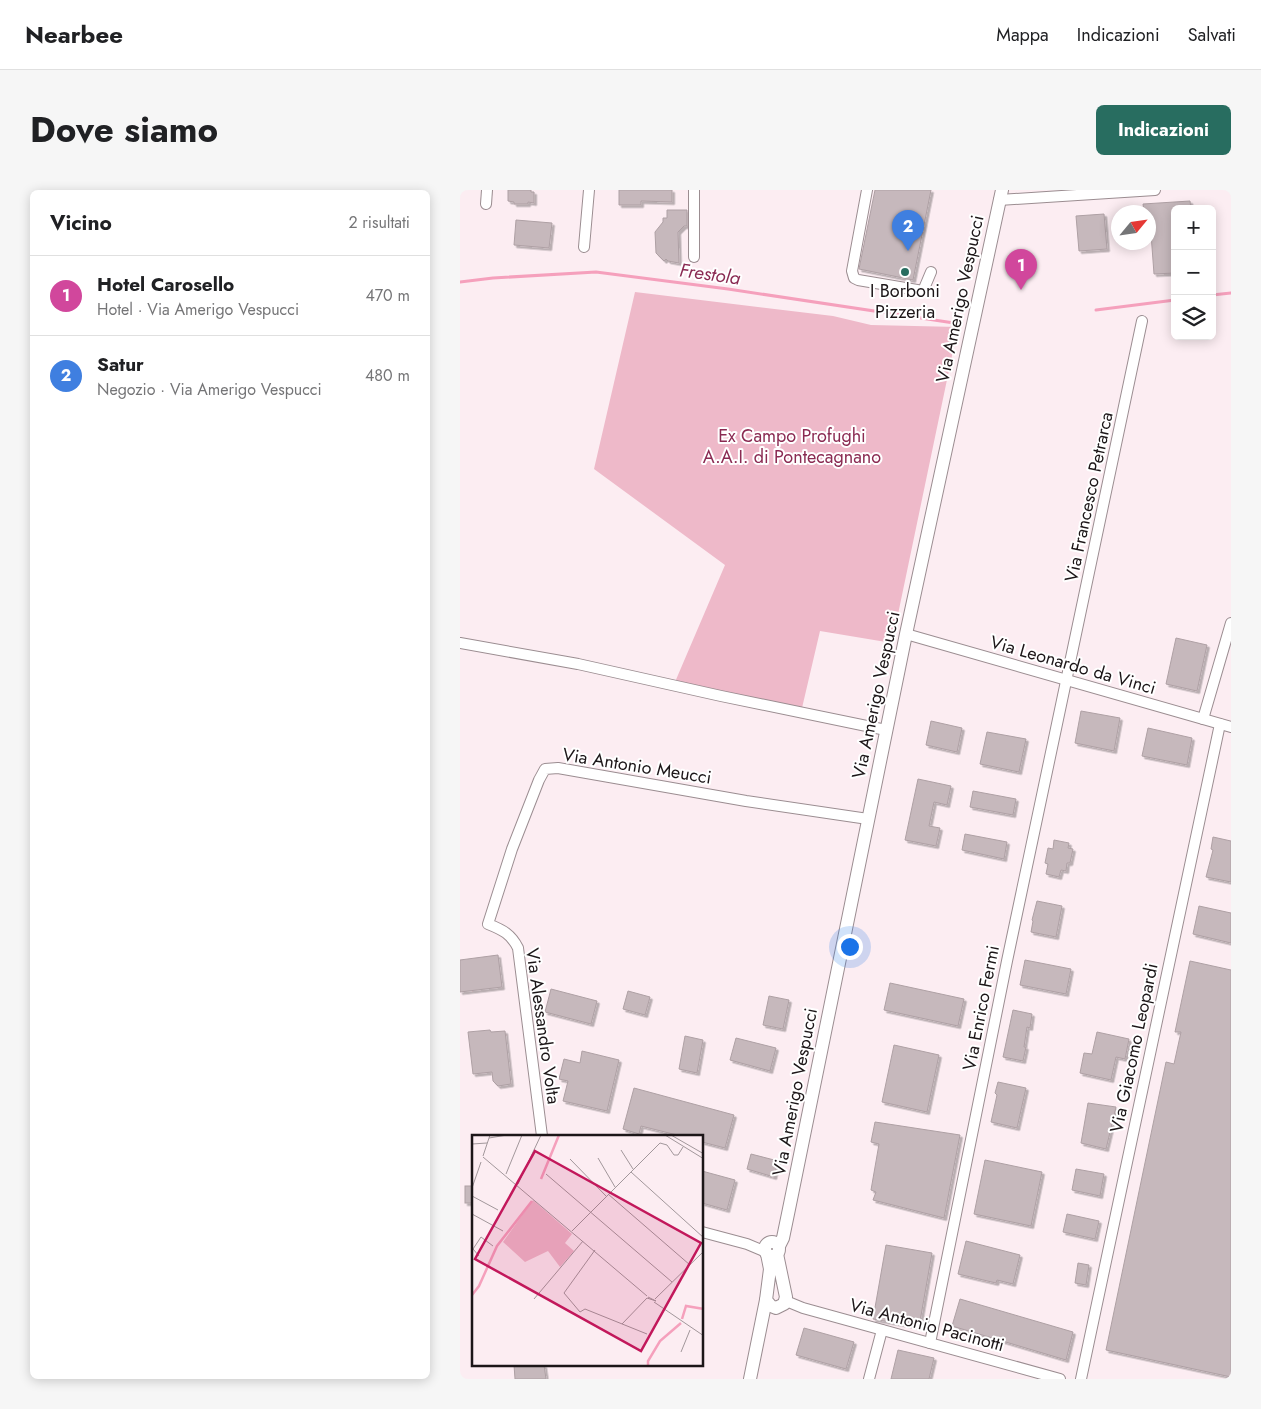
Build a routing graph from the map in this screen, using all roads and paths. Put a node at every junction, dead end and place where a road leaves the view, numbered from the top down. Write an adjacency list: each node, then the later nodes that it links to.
1 (487, 190): 7 (street)
2 (589, 190): 8 (street)
3 (694, 190): 9 (street)
4 (867, 190): 10 (street)
5 (1155, 190): 6 (street)
6 (1000, 195): 13 (main road, Via Amerigo Vespucci)
7 (486, 204)
8 (584, 247)
9 (694, 257)
10 (931, 272)
11 (1142, 321): 15 (street, Via Francesco Petrarca)
12 (1231, 623): 16 (street)
13 (906, 634): 15 (street, Via Leonardo da Vinci); 19 (main road, Via Amerigo Vespucci)
14 (460, 643): 19 (street)
15 (1066, 680): 16 (street, Via Leonardo da Vinci); 29 (street, Via Enrico Fermi)
16 (1203, 719): 17 (street, Via Leonardo da Vinci)
17 (1220, 724): 18 (street, Via Leonardo da Vinci); 33 (street, Via Giacomo Leopardi)
18 (1231, 727)
19 (886, 730): 20 (main road, Via Amerigo Vespucci)
20 (868, 819): 21 (street, Via Antonio Meucci); 24 (main road, Via Amerigo Vespucci)
21 (498, 928): 22 (street, Via Alessandro Volta)
22 (542, 1135)
23 (704, 1233): 24 (street)
24 (770, 1249): 25 (main road); 26 (main road)
25 (766, 1300): 26 (main road); 28 (main road)
26 (781, 1304): 27 (street, Via Antonio Pacinotti); 28 (main road)
27 (882, 1330): 29 (street, Via Antonio Pacinotti); 31 (street)
28 (759, 1339): 30 (main road)
29 (930, 1343): 32 (street, Via Antonio Pacinotti)
30 (750, 1379)
31 (869, 1379)
32 (1060, 1379)
33 (1080, 1379)

